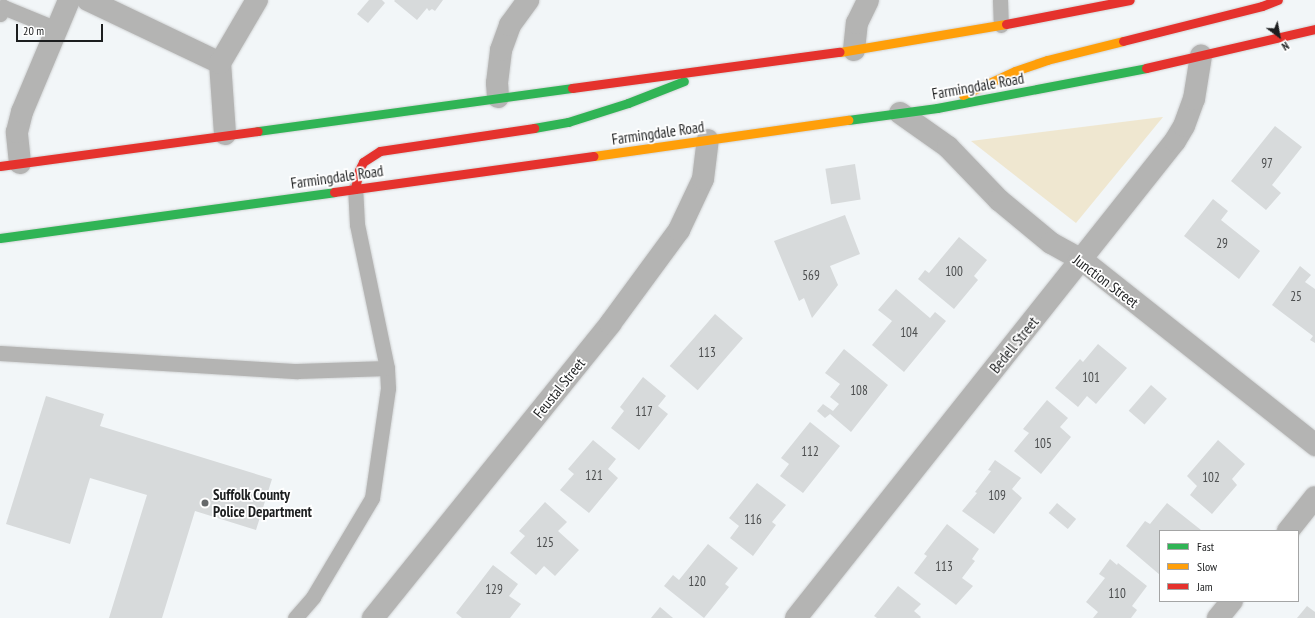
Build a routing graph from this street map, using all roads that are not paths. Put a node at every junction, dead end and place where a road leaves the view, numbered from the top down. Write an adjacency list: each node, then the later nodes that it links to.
1 (69, 0): 11 (street)
2 (88, 0): 15 (street)
3 (257, 0): 15 (street)
4 (528, 0): 17 (street)
5 (868, 0): 13 (street)
6 (1000, 0): 10 (lane)
7 (1130, 0): 10 (main road)
8 (1278, 0): 18 (main road)
9 (0, 14): 11 (lane)
10 (1001, 25): 13 (main road)
11 (57, 29): 22 (street)
12 (1315, 29): 14 (main road, Farmingdale Road)
13 (854, 50): 16 (main road)
14 (1201, 56): 18 (main road, Farmingdale Road); 25 (street, Bedell Street)
15 (220, 62): 20 (street)
16 (715, 69): 17 (main road); 23 (main road)
17 (498, 97): 20 (main road)
18 (937, 108): 19 (main road, Farmingdale Road)
19 (900, 113): 21 (main road, Farmingdale Road); 25 (street, Junction Street)
20 (225, 134): 22 (main road)
21 (708, 140): 23 (main road, Farmingdale Road); 33 (street, Feustal Street)
22 (10, 165)
23 (355, 189): 24 (main road, Farmingdale Road); 27 (lane)
24 (0, 238)
25 (1082, 260): 28 (street, Junction Street); 34 (street, Bedell Street)
26 (0, 353): 27 (lane)
27 (387, 368): 32 (lane)
28 (1315, 445)
29 (1315, 497): 30 (street)
30 (1289, 530)
31 (1231, 602): 35 (street)
32 (295, 618)
33 (373, 618)
34 (796, 618)
35 (1218, 618)

